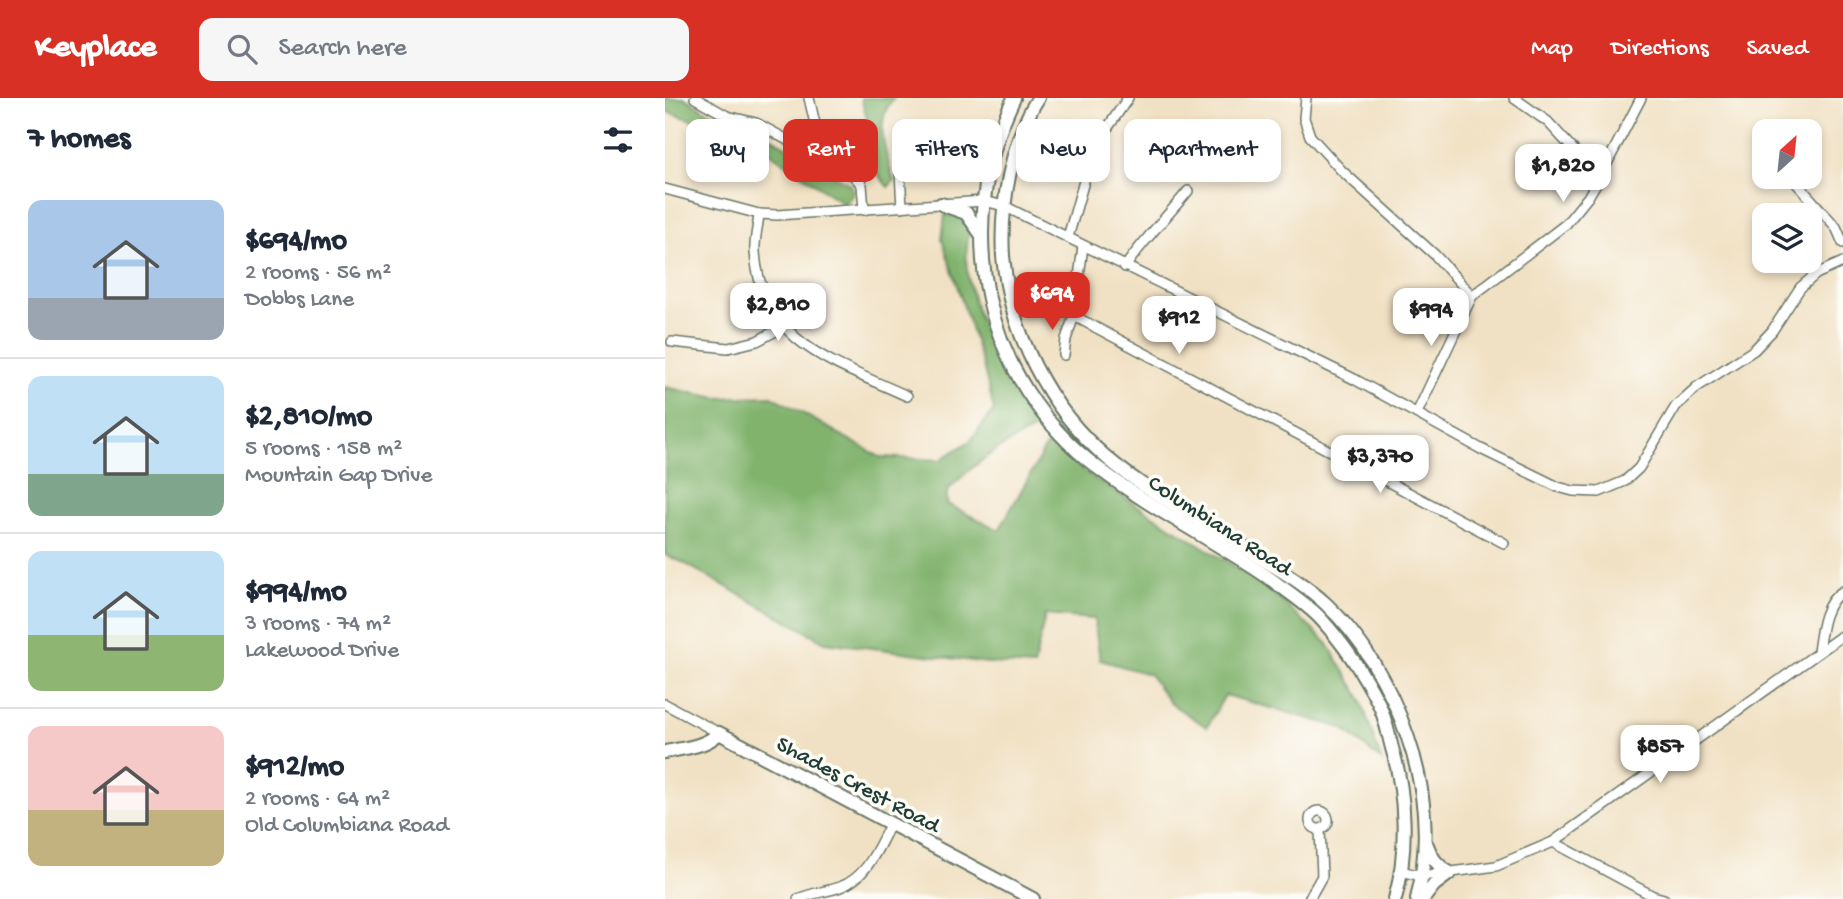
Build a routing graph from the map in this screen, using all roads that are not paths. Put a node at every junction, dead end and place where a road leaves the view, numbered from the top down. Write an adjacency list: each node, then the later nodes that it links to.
1 (695, 98): 10 (street)
2 (809, 98): 9 (street)
3 (1014, 98): 17 (main road, Columbiana Road)
4 (1038, 98): 19 (main road, Columbiana Road)
5 (1128, 98): 24 (street)
6 (1306, 98): 29 (street)
7 (1514, 98): 11 (street)
8 (1641, 98): 11 (street)
9 (814, 119)
10 (783, 137)
11 (1601, 175): 29 (street)
12 (860, 182): 21 (street)
13 (900, 182): 20 (street)
14 (665, 189): 22 (street)
15 (1802, 189): 25 (street)
16 (1188, 191): 28 (street)
17 (984, 201): 18 (street); 19 (street); 23 (main road, Columbiana Road)
18 (941, 204): 20 (street); 23 (main road)
19 (1004, 206): 24 (street); 36 (main road, Columbiana Road)
20 (901, 207): 21 (street)
21 (864, 210): 22 (street)
22 (759, 214): 31 (street)
23 (981, 235): 36 (main road, Columbiana Road)
24 (1068, 237): 26 (street)
25 (1843, 243)
26 (1083, 246): 28 (street); 30 (street)
27 (1843, 262): 35 (street)
28 (1125, 267): 35 (street)
29 (1472, 296): 35 (street)
30 (1074, 316): 33 (street); 37 (street)
31 (783, 327): 32 (street); 34 (street)
32 (672, 342)
33 (1064, 355)
34 (907, 396)
35 (1417, 413)
36 (1120, 476): 46 (main road, Columbiana Road); 48 (main road, Columbiana Road)
37 (1504, 543)
38 (1843, 591): 40 (street)
39 (1843, 635): 40 (street)
40 (1818, 652): 47 (street)
41 (665, 704): 42 (street, Shades Crest Road)
42 (719, 733): 43 (main road); 44 (main road, Shades Crest Road)
43 (665, 752)
44 (891, 823): 51 (street); 52 (main road, Shades Crest Road)
45 (1320, 830): 53 (street)
46 (1425, 839): 49 (main road); 50 (main road, Columbiana Road)
47 (1553, 842): 49 (street); 57 (street)
48 (1400, 871): 50 (street); 54 (main road, Columbiana Road)
49 (1450, 873): 50 (street); 56 (main road)
50 (1422, 876): 55 (main road, Columbiana Road)
51 (798, 899)
52 (1033, 899)
53 (1310, 899)
54 (1395, 899)
55 (1417, 899)
56 (1423, 899)
57 (1664, 899)

